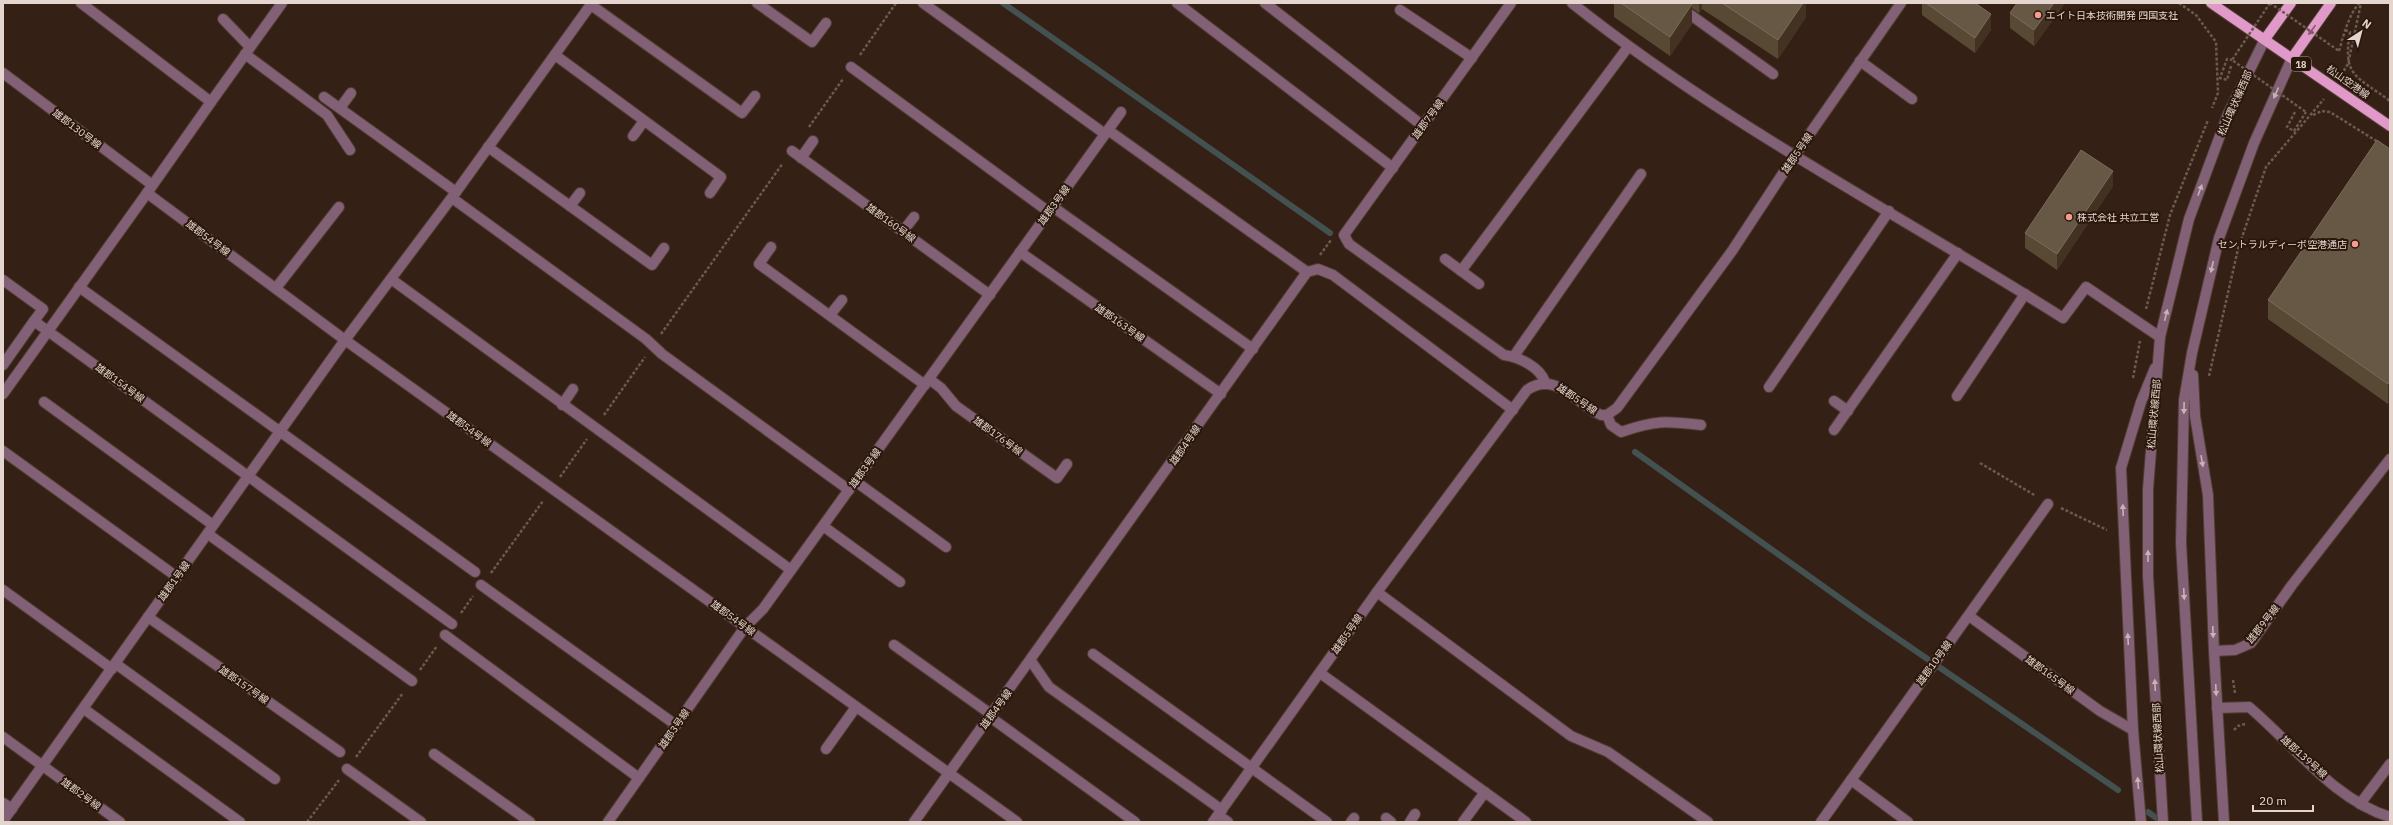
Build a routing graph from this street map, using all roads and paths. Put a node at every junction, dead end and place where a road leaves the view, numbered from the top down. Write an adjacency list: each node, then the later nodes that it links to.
1 (81, 3): 40 (street)
2 (282, 3): 23 (street)
3 (757, 3): 19 (street)
4 (923, 3): 48 (street)
5 (1177, 3): 57 (street)
6 (1266, 3): 46 (street)
7 (1511, 3): 25 (street, 雄郡7号線)
8 (1572, 3): 22 (street)
9 (1674, 3): 33 (street)
10 (1901, 3): 28 (street, 雄郡5号線)
11 (2211, 3): 21 (main road, 松山空港線 / 18)
12 (2270, 3): 20 (path, bridge); 27 (path, bridge)
13 (2291, 3): 21 (main road)
14 (2332, 3): 26 (main road, 18, one-way to 26)
15 (2360, 3): 20 (path); 29 (path)
16 (592, 4): 24 (street, 雄郡1号線); 36 (street)
17 (1400, 10): 25 (street)
18 (222, 19): 23 (street)
19 (826, 23)
20 (2345, 30): 29 (path)
21 (2265, 39): 26 (main road, 松山空港線 / 18); 88 (street, 松山環状線西部, one-way to 21)
22 (1628, 47): 55 (street); 76 (street)
23 (248, 51): 40 (street); 53 (street)
24 (555, 55): 45 (street); 52 (street, 雄郡1号線)
25 (1472, 58): 46 (street, 雄郡7号線)
26 (2292, 58): 34 (main road, 松山空港線 / 18); 91 (street, one-way to 91)
27 (2232, 60): 30 (path); 43 (path, bridge)
28 (1860, 61): 38 (street); 55 (street, 雄郡5号線)
29 (2348, 64): 34 (path); 39 (path)
30 (2231, 66)
31 (851, 67): 65 (street)
32 (3, 73): 59 (street, 雄郡130号線)
33 (1773, 74)
34 (2333, 86): 44 (path); 47 (main road, 松山空港線 / 18)
35 (351, 93): 41 (street)
36 (754, 96)
37 (324, 97): 41 (street)
38 (1912, 99)
39 (2390, 101)
40 (211, 102): 59 (street)
41 (340, 108): 62 (street)
42 (1121, 112): 48 (street, 雄郡3号線)
43 (2295, 112)
44 (2312, 116): 51 (path); 95 (path)
45 (644, 121): 49 (street); 61 (street)
46 (1423, 126): 57 (street, 雄郡7号線)
47 (2390, 126)
48 (1107, 132): 65 (street, 雄郡3号線); 75 (street)
49 (633, 136)
50 (813, 141): 56 (street)
51 (2384, 146)
52 (488, 147): 62 (street, 雄郡1号線); 63 (street)
53 (350, 150)
54 (792, 151): 56 (street, 雄郡160号線)
55 (1795, 155): 66 (street); 108 (street, 雄郡5号線)
56 (801, 158): 68 (street, 雄郡160号線)
57 (1393, 168): 69 (street, 雄郡7号線)
58 (1641, 174): 92 (street)
59 (149, 189): 80 (street); 81 (street, 雄郡54号線)
60 (580, 193): 63 (street)
61 (710, 193)
62 (454, 195): 77 (street, 雄郡1号線); 117 (street)
63 (570, 206): 71 (street)
64 (339, 207): 81 (street)
65 (1051, 209): 72 (street, 雄郡3号線); 90 (street)
66 (1889, 211): 73 (street); 98 (street)
67 (914, 217): 68 (street)
68 (903, 232): 83 (street, 雄郡160号線)
69 (1344, 235): 75 (path); 92 (street)
70 (771, 247): 85 (street)
71 (664, 248)
72 (1020, 252): 83 (street, 雄郡3号線); 101 (street, 雄郡163号線)
73 (1958, 253): 82 (street); 107 (street)
74 (1445, 259): 76 (street)
75 (1312, 271): 90 (street, 雄郡4号線); 106 (street)
76 (1461, 271): 79 (street)
77 (391, 279): 89 (street, 雄郡1号線); 105 (street)
78 (3, 280): 86 (street)
79 (1479, 284)
80 (79, 287): 87 (street); 111 (street)
81 (276, 288): 89 (street, 雄郡54号線)
82 (2024, 294): 88 (street); 102 (street)
83 (990, 295): 96 (street, 雄郡3号線)
84 (842, 300): 85 (street)
85 (830, 315): 96 (street)
86 (34, 322): 87 (street, 雄郡154号線); 94 (street)
87 (48, 331): 100 (street); 115 (street, 雄郡154号線)
88 (2160, 337): 93 (street, 松山環状線西部)
89 (345, 340): 111 (street, 雄郡1号線); 132 (street, 雄郡54号線)
90 (1253, 349): 101 (street, 雄郡4号線)
91 (2192, 353): 135 (street, one-way to 135); 188 (street, one-way to 188)
92 (1514, 356): 97 (street)
93 (2159, 358): 150 (street, one-way to 93); 187 (street, 松山環状線西部, one-way to 93)
94 (3, 365)
95 (2209, 378)
96 (927, 382): 113 (street, 雄郡176号線); 116 (street, 雄郡3号線)
97 (1545, 382): 106 (street, 雄郡5号線); 108 (street, 雄郡5号線)
98 (1769, 387)
99 (573, 389): 105 (street)
100 (3, 394)
101 (1221, 394): 138 (street, 雄郡4号線)
102 (1958, 396)
103 (1834, 401): 107 (street)
104 (44, 402): 120 (street)
105 (562, 405): 122 (street)
106 (1513, 410): 128 (street, 雄郡5号線)
107 (1848, 411): 110 (street)
108 (1607, 415): 109 (street)
109 (1701, 425)
110 (1834, 430)
111 (279, 433): 115 (street, 雄郡1号線); 123 (street)
112 (3, 451): 124 (street)
113 (1067, 464)
114 (2388, 464): 136 (street, 雄郡9号線)
115 (248, 477): 120 (street, 雄郡1号線); 131 (street, 雄郡154号線)
116 (855, 481): 117 (street, 雄郡3号線); 121 (street)
117 (849, 490): 119 (street, 雄郡3号線)
118 (2048, 504): 129 (street, 雄郡10号線)
119 (823, 526): 122 (street, 雄郡3号線); 125 (street)
120 (211, 530): 124 (street, 雄郡1号線); 141 (street)
121 (946, 547)
122 (791, 570): 132 (street, 雄郡3号線)
123 (475, 572)
124 (177, 577): 130 (street, 雄郡1号線)
125 (900, 582)
126 (481, 585): 148 (street)
127 (3, 590): 139 (street)
128 (1377, 592): 140 (street, 雄郡5号線); 183 (street)
129 (1969, 616): 150 (street, 雄郡165号線); 163 (street, 雄郡10号線)
130 (148, 617): 139 (street, 雄郡1号線); 154 (street, 雄郡157号線)
131 (452, 624)
132 (745, 627): 142 (street, 雄郡54号線); 148 (street, 雄郡3号線)
133 (445, 635): 161 (street)
134 (894, 644): 146 (street)
135 (2214, 651): 136 (street, 雄郡9号線); 144 (street, one-way to 144)
136 (2230, 651): 143 (path)
137 (1093, 654): 158 (street)
138 (1031, 660): 146 (street, 雄郡4号線); 168 (street)
139 (114, 666): 145 (street, 雄郡1号線); 162 (street)
140 (1320, 673): 158 (street, 雄郡5号線); 164 (street)
141 (412, 681)
142 (856, 707): 153 (street); 160 (street, 雄郡54号線)
143 (2236, 707): 144 (street, 雄郡139号線); 149 (path); 166 (street, 雄郡139号線)
144 (2217, 708): 189 (street)
145 (84, 709): 157 (street, 雄郡1号線); 172 (street)
146 (991, 716): 160 (street, 雄郡4号線); 178 (street)
147 (2250, 724): 149 (path)
148 (676, 725): 161 (street, 雄郡3号線)
149 (2238, 726): 151 (path)
150 (2133, 730): 186 (street, one-way to 150)
151 (2232, 736)
152 (3, 737): 157 (street, 雄郡2号線)
153 (826, 749)
154 (340, 752)
155 (434, 754): 174 (street)
156 (2390, 764): 166 (street)
157 (43, 766): 167 (street, 雄郡1号線); 171 (street, 雄郡2号線)
158 (1253, 767): 168 (street, 雄郡5号線); 180 (street)
159 (347, 769): 173 (street)
160 (949, 773): 176 (street, 雄郡4号線); 177 (street, 雄郡54号線)
161 (639, 778): 175 (street, 雄郡3号線)
162 (274, 779)
163 (1851, 780): 184 (street, 雄郡10号線); 185 (street)
164 (1485, 792): 181 (street); 182 (street)
165 (3, 803): 167 (street)
166 (2360, 804): 169 (street, 雄郡139号線)
167 (12, 809): 170 (street, 雄郡1号線)
168 (1218, 816): 179 (street)
169 (2390, 818)
170 (3, 821)
171 (120, 822)
172 (240, 822)
173 (421, 822)
174 (530, 822)
175 (608, 822)
176 (914, 822)
177 (1017, 822)
178 (1135, 822)
179 (1228, 822)
180 (1327, 822)
181 (1463, 822)
182 (1526, 822)
183 (1708, 822)
184 (1820, 822)
185 (1908, 822)
186 (2141, 822)
187 (2163, 822)
188 (2197, 822)
189 (2224, 822)

